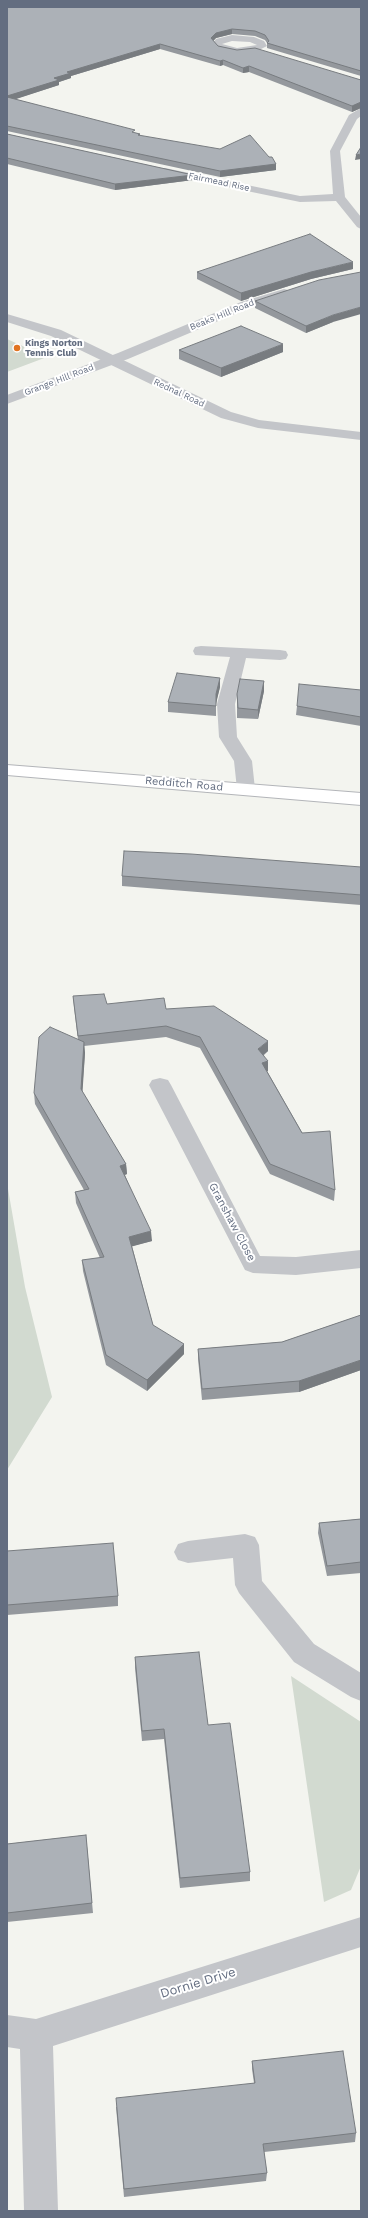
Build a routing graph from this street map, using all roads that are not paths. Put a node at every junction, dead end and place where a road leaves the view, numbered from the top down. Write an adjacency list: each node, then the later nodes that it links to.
1 (255, 49): 2 (street)
2 (268, 53)
3 (361, 111): 5 (street)
4 (155, 168): 5 (street, Fairmead Rise)
5 (339, 198): 6 (street)
6 (361, 225)
7 (294, 290): 9 (street, Beaks Hill Road)
8 (7, 318): 9 (street, Rednal Road)
9 (110, 360): 10 (street, Grange Hill Road); 11 (street, Rednal Road)
10 (7, 400)
11 (361, 436)
12 (201, 651): 13 (street)
13 (239, 654): 14 (street); 16 (street)
14 (280, 655)
15 (7, 770): 16 (highway, Redditch Road)
16 (246, 789): 17 (highway, Redditch Road)
17 (361, 799)
18 (160, 1085): 19 (street, Granshaw Close)
19 (361, 1259)
20 (188, 1552): 21 (street)
21 (361, 1688)
22 (361, 1932): 23 (street, Dornie Drive)
23 (21, 2033): 24 (street, Dornie Drive)
24 (41, 2211)

